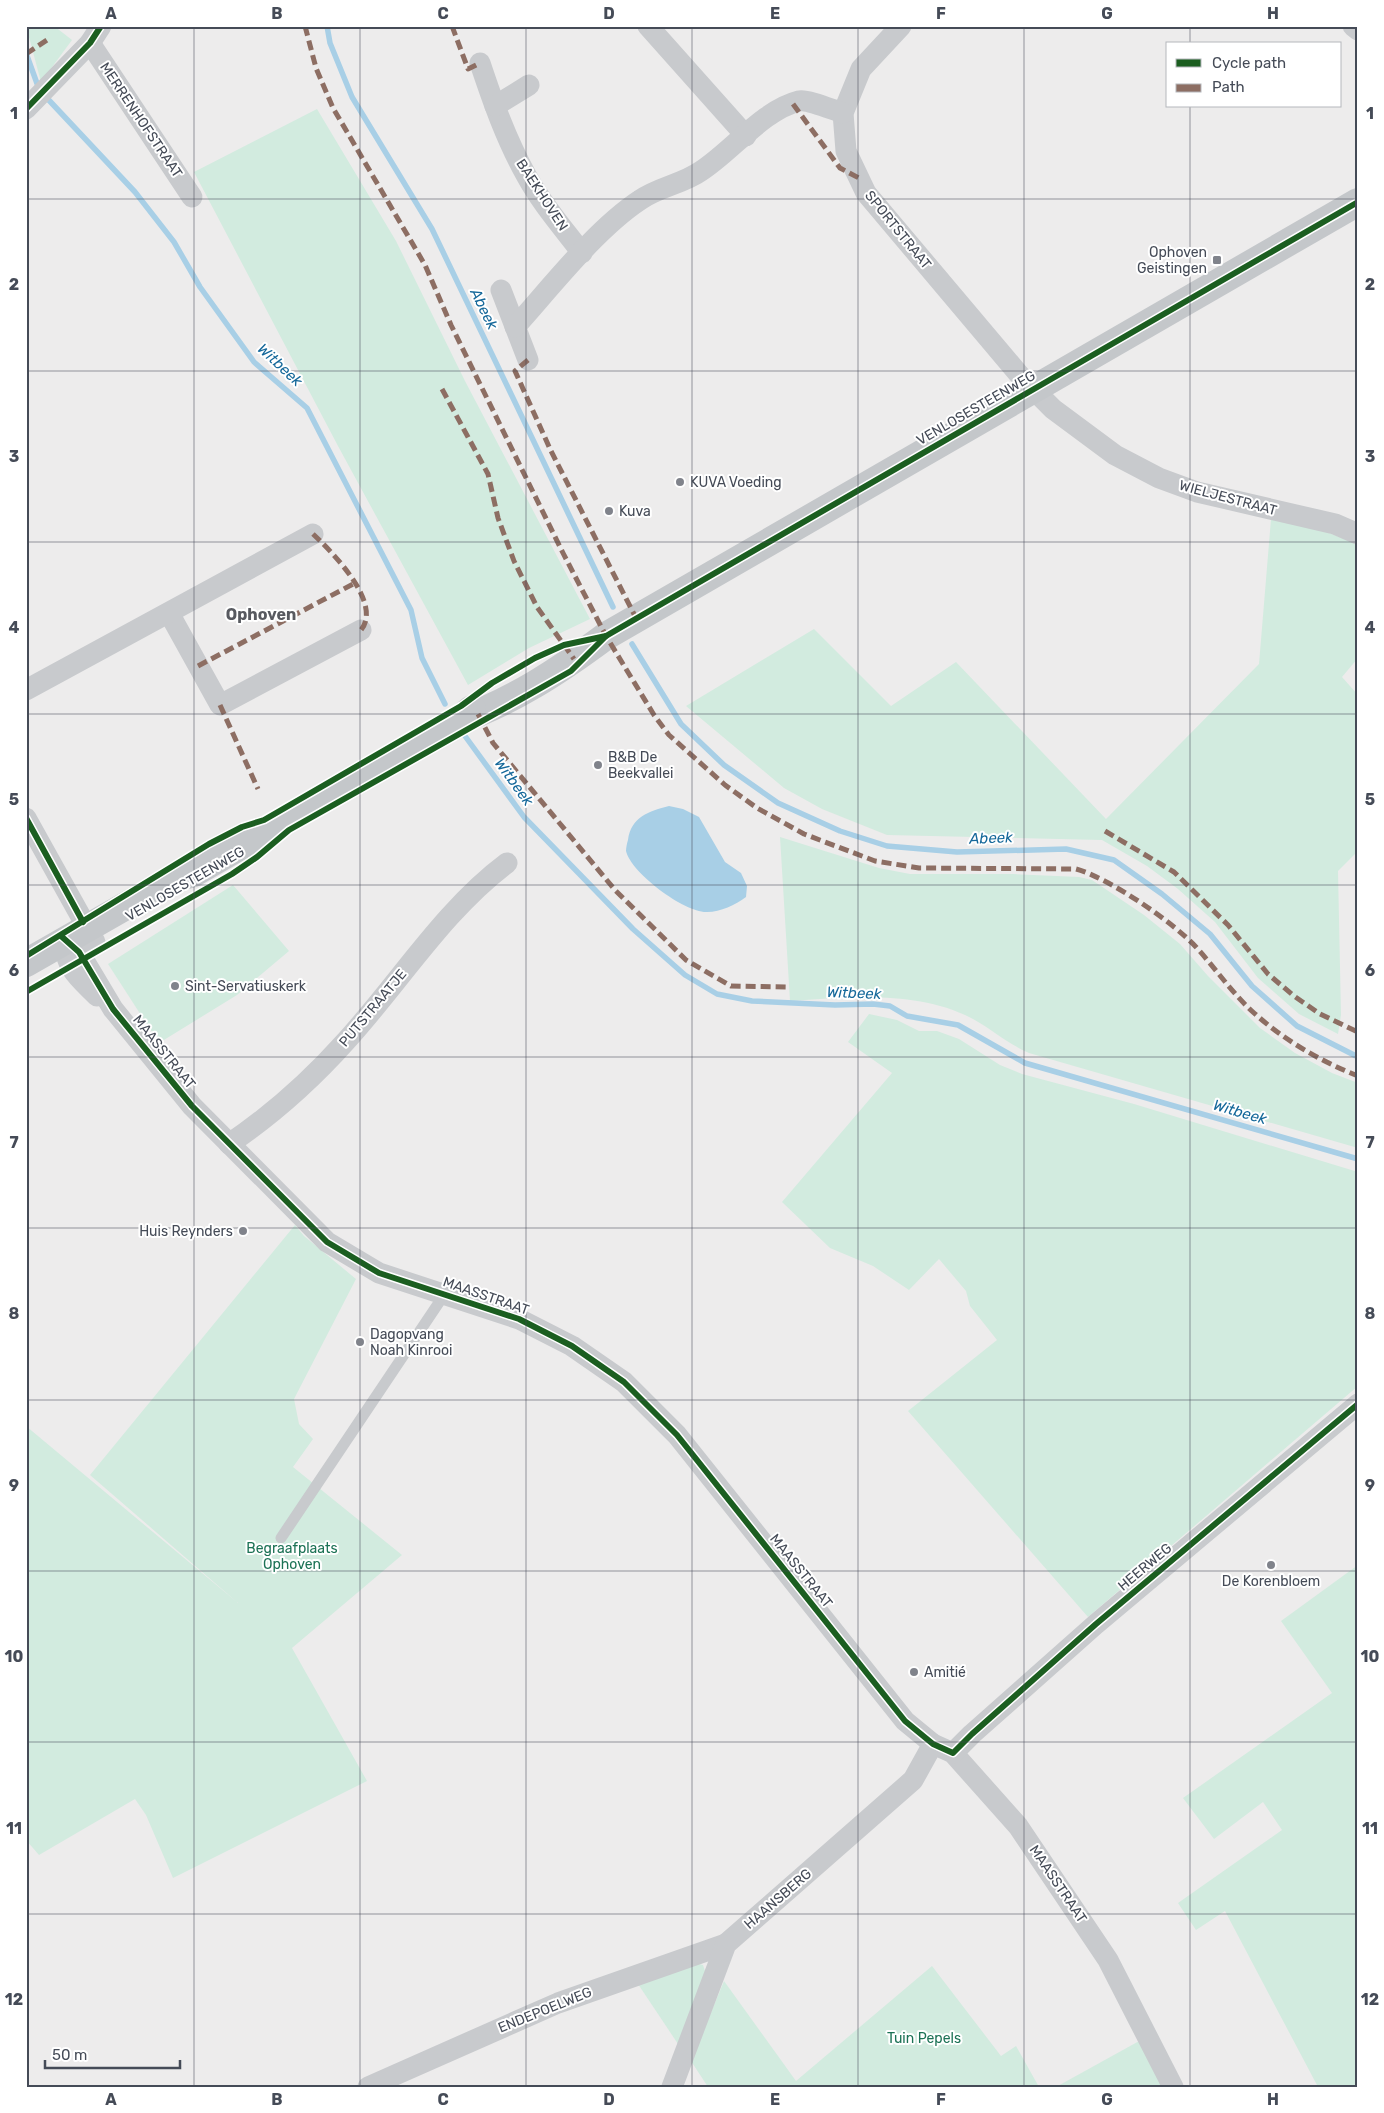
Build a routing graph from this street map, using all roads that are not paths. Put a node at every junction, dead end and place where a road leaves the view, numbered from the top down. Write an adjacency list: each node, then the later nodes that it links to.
1 (648, 26): 11 (street)
2 (901, 26): 10 (street, SPORTSTRAAT)
3 (1353, 26): 4 (street)
4 (1358, 30)
5 (96, 35): 8 (street, MERRENHOFSTRAAT); 12 (street, MERRENHOFSTRAAT)
6 (480, 64): 9 (street, BAEKHOVEN)
7 (529, 85): 9 (street)
8 (37, 99)
9 (495, 106): 14 (street, BAEKHOVEN)
10 (843, 113): 11 (street); 18 (street, SPORTSTRAAT)
11 (746, 136): 14 (street)
12 (192, 197)
13 (1358, 202): 18 (main road, VENLOSESTEENWEG)
14 (582, 253): 16 (street)
15 (500, 290): 16 (street)
16 (515, 327): 17 (street)
17 (528, 360)
18 (1034, 389): 20 (street, WIELJESTRAAT); 26 (main road, VENLOSESTEENWEG)
19 (313, 534): 21 (street)
20 (1358, 534)
21 (169, 613): 22 (street); 23 (street)
22 (361, 630)
23 (26, 690)
24 (26, 818): 26 (street)
25 (507, 863): 29 (street, PUTSTRAATJE)
26 (78, 944): 27 (main road, VENLOSESTEENWEG); 28 (main road, VENLOSESTEENWEG); 29 (street, MAASSTRAAT)
27 (26, 964)
28 (26, 983)
29 (229, 1144): 30 (street, MAASSTRAAT)
30 (444, 1295): 32 (lane); 33 (street, MAASSTRAAT)
31 (1358, 1404): 34 (street, HEERWEG)
32 (281, 1538)
33 (933, 1744): 34 (street, MAASSTRAAT); 35 (street, HAANSBERG)
34 (953, 1753): 38 (street, MAASSTRAAT)
35 (726, 1944): 36 (street, ENDEPOELWEG); 37 (street, HAANSBERG)
36 (368, 2087)
37 (672, 2087)
38 (1173, 2087)

